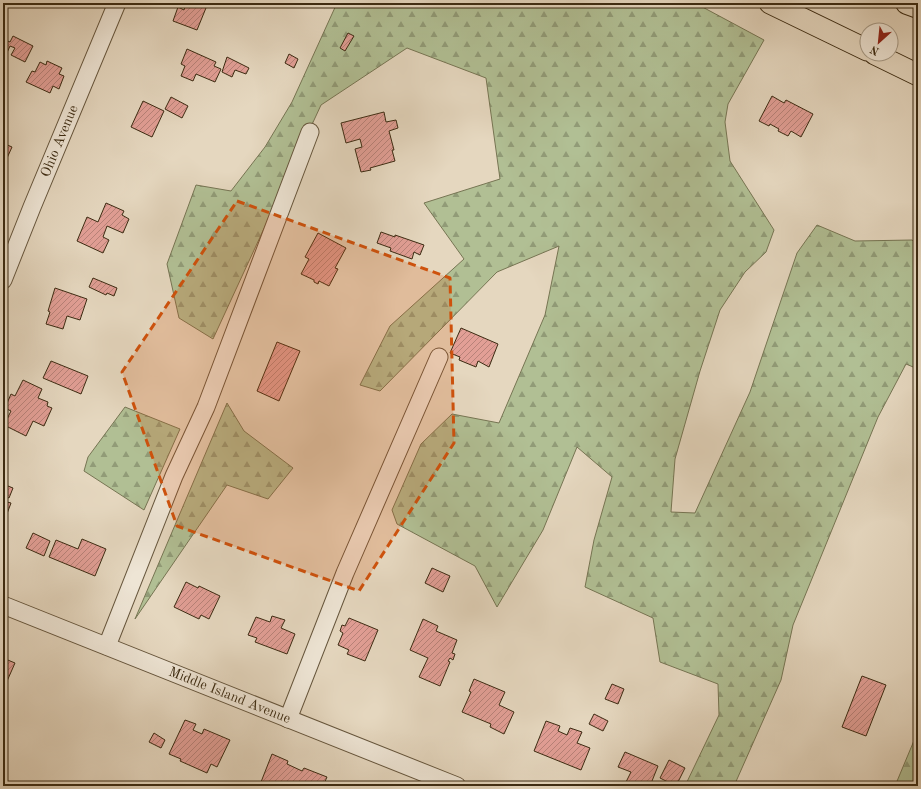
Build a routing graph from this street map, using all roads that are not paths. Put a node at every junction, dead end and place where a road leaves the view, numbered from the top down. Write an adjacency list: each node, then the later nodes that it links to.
1 (117, 3): 9 (street, Ohio Avenue)
2 (770, 3): 5 (main road)
3 (907, 3): 4 (highway)
4 (918, 7)
5 (859, 46)
6 (891, 62): 7 (main road)
7 (918, 75)
8 (310, 132): 12 (street)
9 (3, 280)
10 (439, 357): 13 (street)
11 (3, 605): 12 (street, Middle Island Avenue)
12 (107, 646): 13 (street, Middle Island Avenue)
13 (288, 719): 14 (street, Middle Island Avenue)
14 (457, 786)

